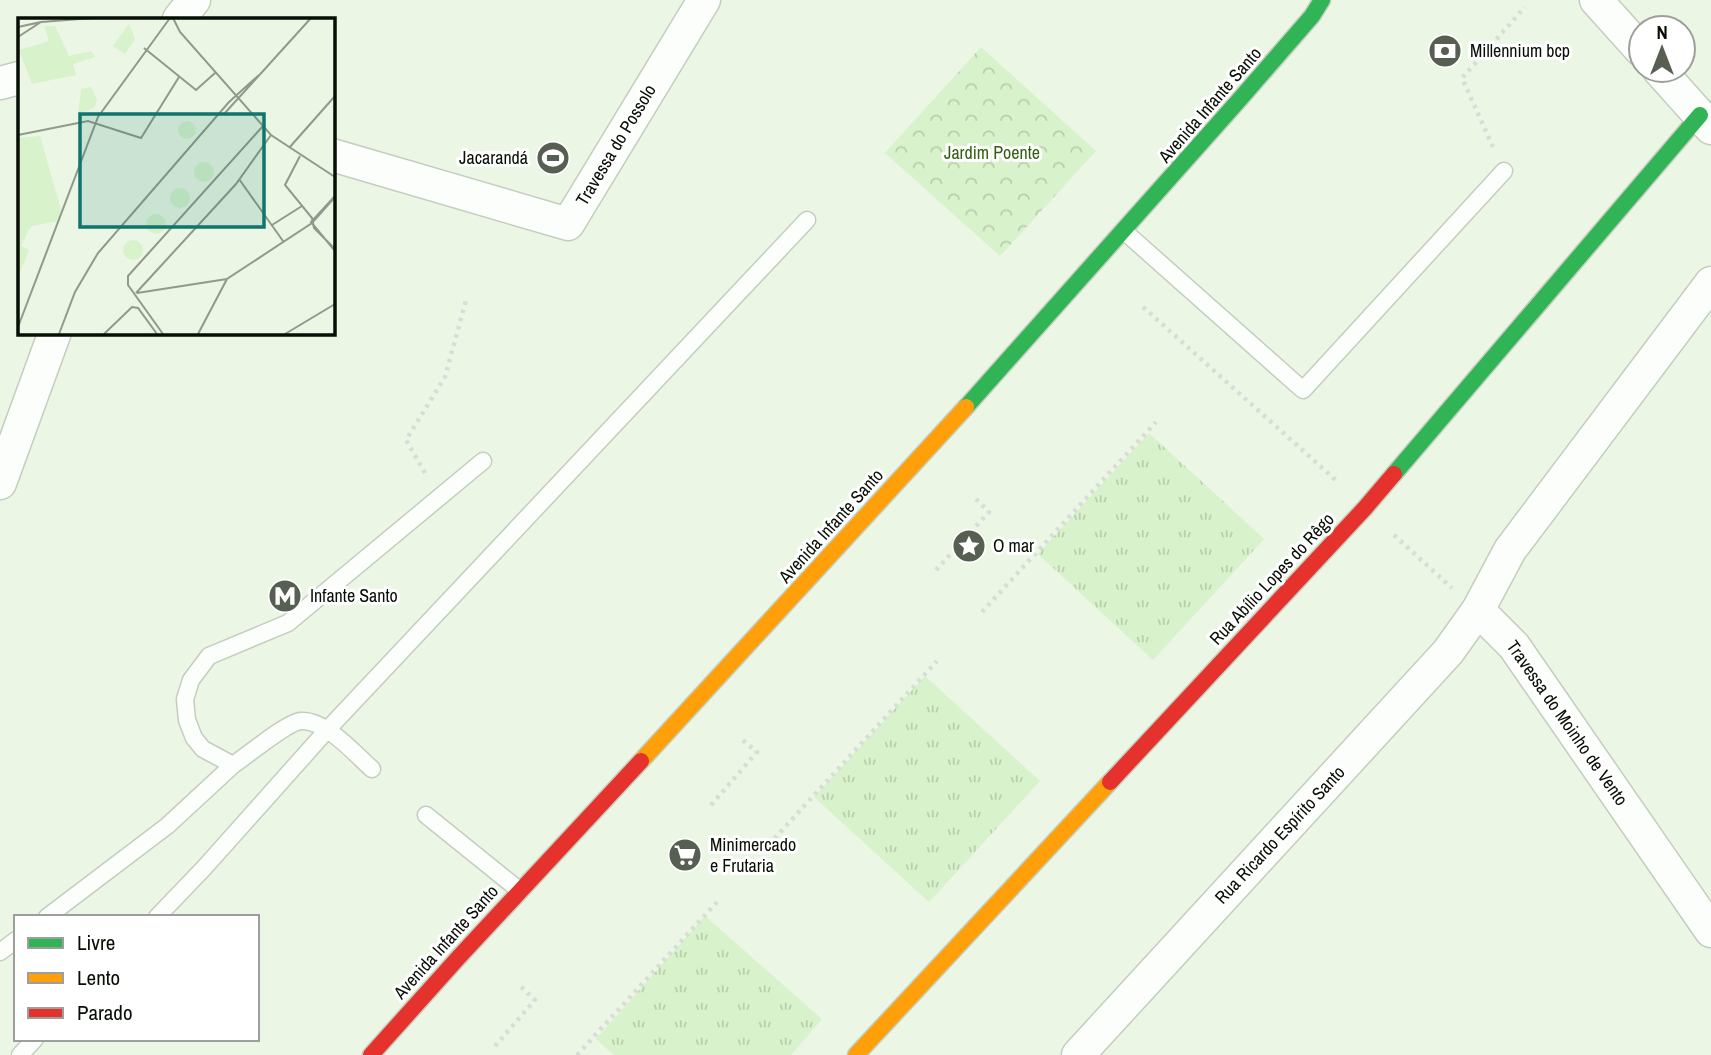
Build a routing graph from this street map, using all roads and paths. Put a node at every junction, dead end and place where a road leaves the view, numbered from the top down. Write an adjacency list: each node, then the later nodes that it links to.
1 (194, 0): 8 (street)
2 (704, 0): 14 (street, Travessa do Possolo)
3 (1322, 0): 7 (main road, Avenida Infante Santo)
4 (1338, 0): 7 (main road, Avenida Infante Santo)
5 (1596, 0): 9 (street)
6 (1525, 7): 15 (path)
7 (1312, 16): 17 (main road, Avenida Infante Santo)
8 (179, 18)
9 (1627, 34)
10 (18, 78): 11 (street)
11 (0, 83)
12 (1672, 84): 13 (street)
13 (1705, 121): 52 (main road, Rua Abílio Lopes do Rêgo)
14 (334, 156)
15 (1504, 171): 17 (lane)
16 (807, 220): 34 (lane)
17 (1125, 232): 41 (main road, Avenida Infante Santo)
18 (1711, 283): 31 (street)
19 (466, 300): 26 (path)
20 (1143, 307): 25 (path)
21 (54, 334): 24 (street)
22 (1156, 422): 32 (path)
23 (483, 461): 26 (lane)
24 (0, 483)
25 (1343, 487)
26 (439, 498): 36 (lane)
27 (975, 498): 29 (path)
28 (1385, 527): 30 (path)
29 (936, 570)
30 (1446, 583)
31 (1478, 610): 45 (street, Travessa do Moinho de Vento); 53 (street, Rua Ricardo Espírito Santo)
32 (982, 612)
33 (937, 661): 40 (path)
34 (328, 730): 36 (lane); 37 (lane); 44 (lane)
35 (740, 738): 38 (path)
36 (233, 765): 43 (lane)
37 (372, 769)
38 (712, 805)
39 (426, 815): 41 (lane)
40 (763, 851)
41 (519, 891): 50 (main road, Avenida Infante Santo)
42 (718, 901): 51 (path)
43 (50, 915)
44 (159, 915)
45 (1711, 931)
46 (519, 985): 48 (path)
47 (34, 1041): 49 (lane)
48 (495, 1046)
49 (20, 1055)
50 (371, 1055)
51 (577, 1055)
52 (856, 1055)
53 (1078, 1055)

